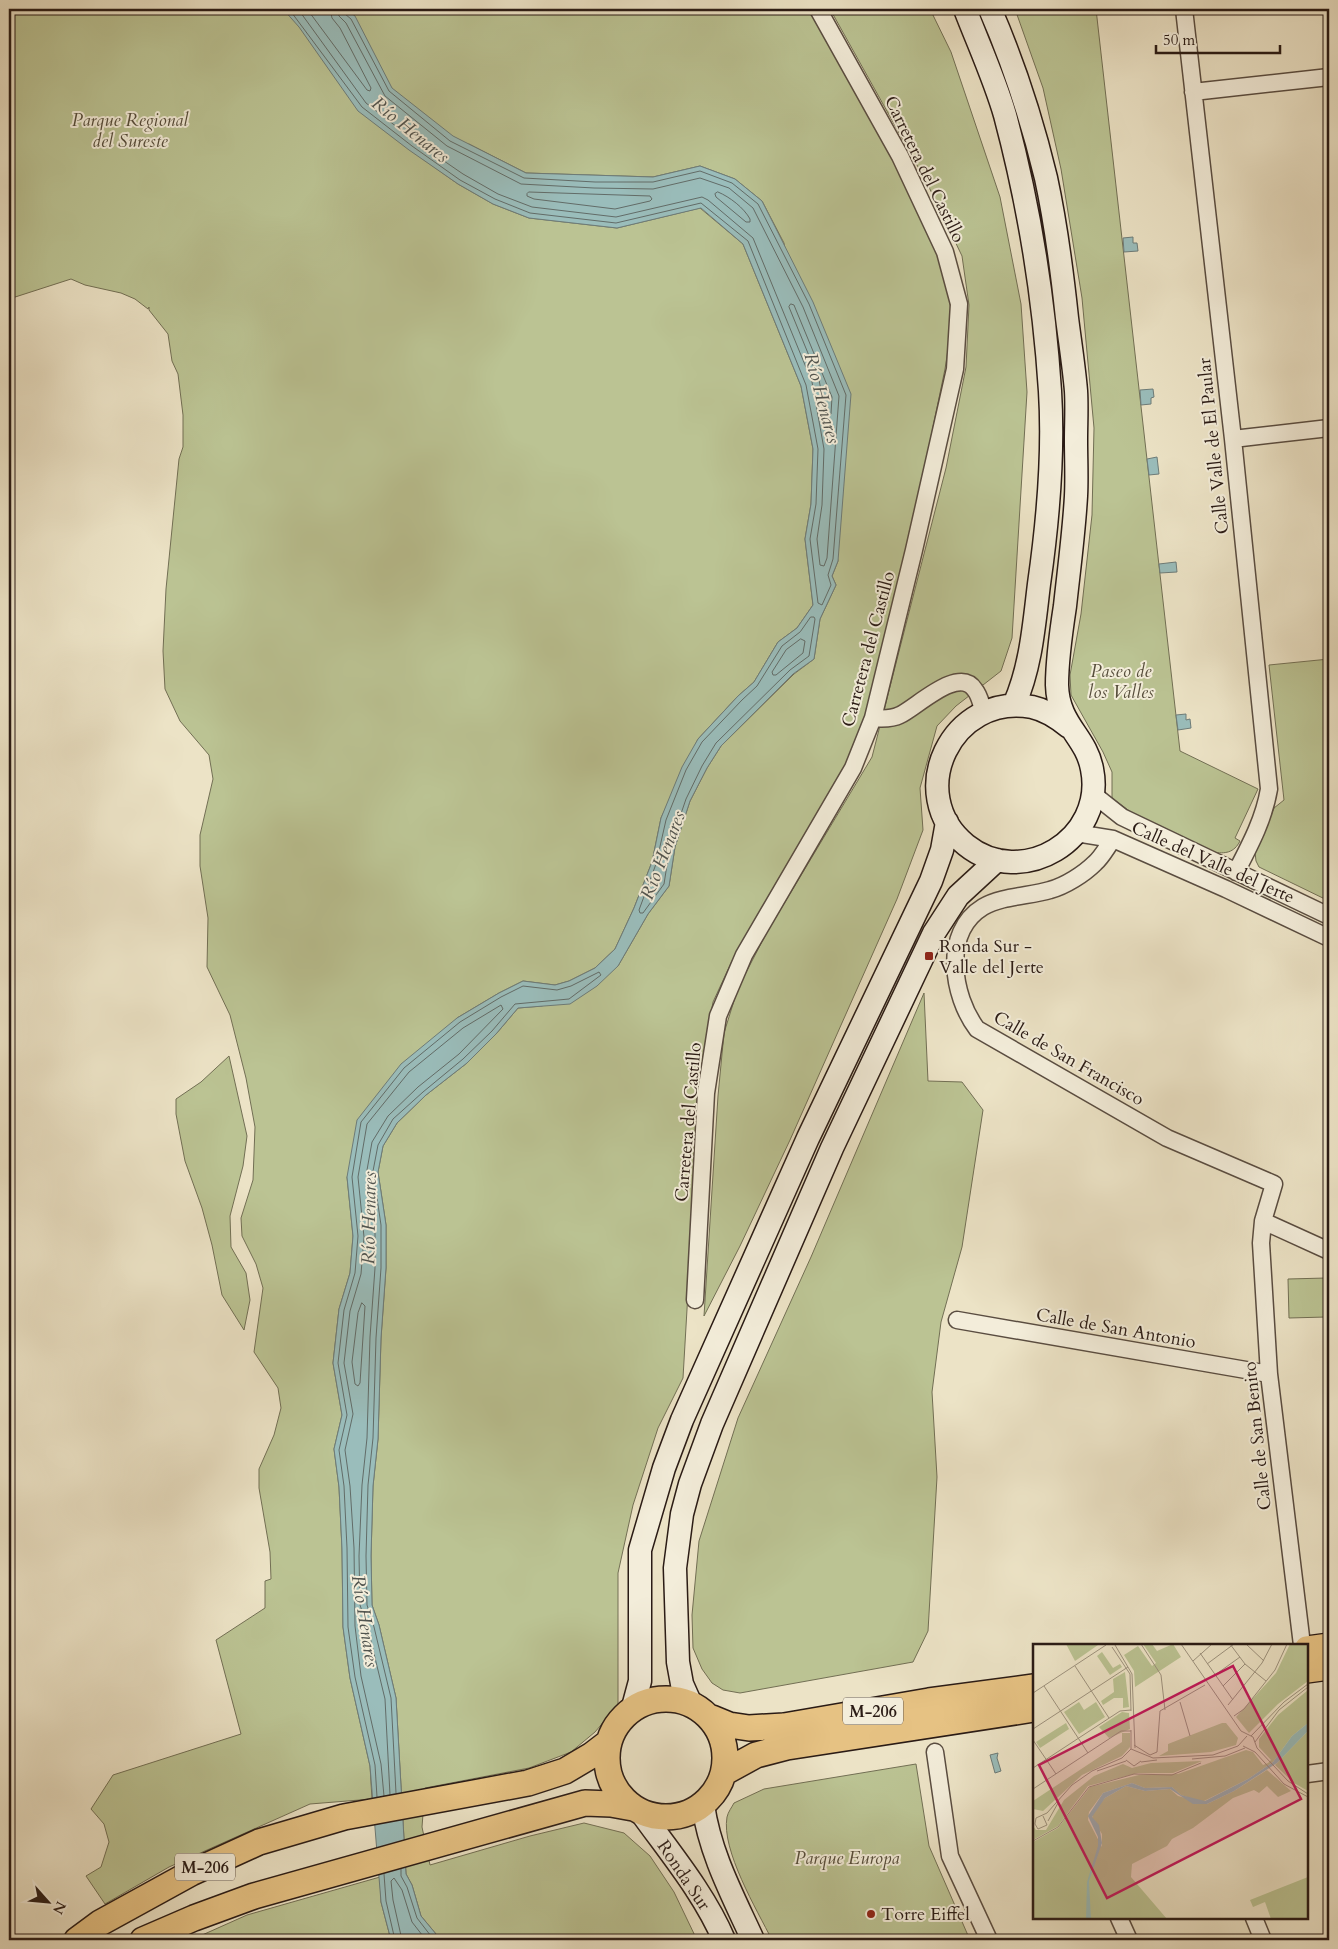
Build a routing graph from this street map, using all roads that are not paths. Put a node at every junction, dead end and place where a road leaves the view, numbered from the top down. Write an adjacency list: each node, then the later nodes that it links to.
1 (818, 9): 11 (street, Carretera del Castillo)
2 (965, 9): 9 (main road)
3 (990, 9): 12 (main road)
4 (1184, 9): 6 (street, Calle Valle de El Paular)
5 (1329, 77): 6 (street)
6 (1193, 92): 8 (street, Calle Valle de El Paular)
7 (1329, 428): 8 (street)
8 (1233, 439): 18 (street, Calle Valle de El Paular)
9 (1014, 705): 10 (main road); 12 (main road)
10 (984, 712): 11 (street); 14 (main road)
11 (873, 718): 23 (street, Carretera del Castillo)
12 (1069, 727): 13 (main road)
13 (1093, 794): 15 (main road); 18 (street, Calle del Valle del Jerte)
14 (947, 822): 17 (main road); 33 (main road)
15 (1076, 833): 16 (street, Calle del Valle del Jerte); 17 (main road)
16 (1113, 839): 20 (street, Calle del Valle del Jerte); 21 (street, Calle de San Francisco)
17 (996, 860): 32 (main road)
18 (1236, 872): 19 (street, Calle del Valle del Jerte)
19 (1329, 916)
20 (1329, 938)
21 (1263, 1221): 22 (street); 25 (street, Calle de San Benito)
22 (1329, 1251)
23 (695, 1300)
24 (956, 1320): 25 (street, Calle de San Antonio)
25 (1269, 1374): 26 (street, Calle de San Benito)
26 (1302, 1644)
27 (1329, 1646): 28 (main road)
28 (1308, 1649)
29 (1329, 1667): 30 (main road)
30 (1308, 1670)
31 (1033, 1687): 35 (main road, M-206)
32 (690, 1702): 33 (main road, M-206); 35 (main road, M-206)
33 (633, 1708): 36 (main road, M-206)
34 (1033, 1708): 39 (main road, M-206)
35 (712, 1718): 39 (main road, M-206)
36 (609, 1742): 42 (main road, M-206); 45 (main road, M-206)
37 (935, 1752): 49 (street)
38 (1329, 1771): 40 (street)
39 (725, 1772): 41 (main road, M-206)
40 (1308, 1774)
41 (703, 1805): 42 (main road, M-206); 48 (main road, Ronda Sur)
42 (637, 1810): 46 (main road, M-206); 47 (main road, Ronda Sur)
43 (1119, 1919): 50 (street)
44 (1254, 1919): 51 (street)
45 (77, 1940)
46 (143, 1940)
47 (724, 1940)
48 (753, 1940)
49 (989, 1940)
50 (1129, 1940)
51 (1264, 1940)

